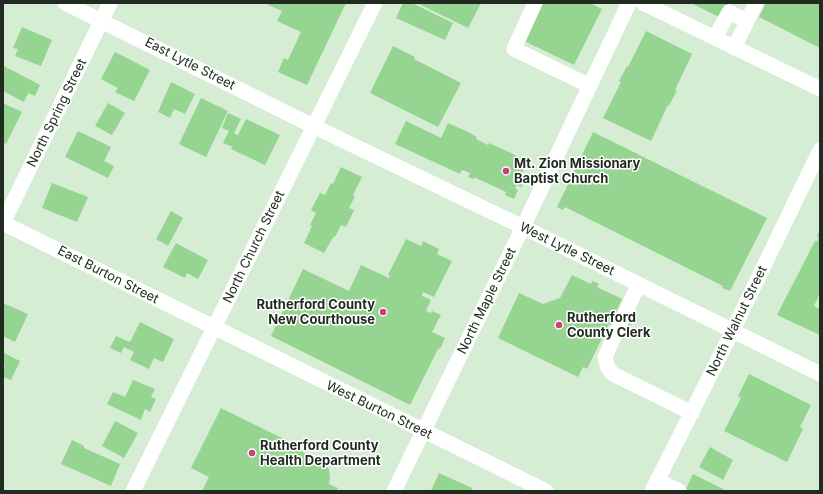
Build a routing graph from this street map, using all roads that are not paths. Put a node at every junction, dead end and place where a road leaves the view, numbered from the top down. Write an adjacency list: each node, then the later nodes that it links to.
1 (65, 3): 8 (street, East Lytle Street)
2 (110, 3): 8 (street, North Spring Street)
3 (375, 3): 14 (street, North Church Street)
4 (535, 3): 12 (street)
5 (629, 3): 12 (street, North Maple Street)
6 (643, 3): 10 (street)
7 (756, 3): 9 (street)
8 (102, 20): 14 (street, East Lytle Street); 17 (street, North Spring Street)
9 (747, 21): 10 (street); 11 (street)
10 (715, 38): 11 (street)
11 (734, 48): 13 (street)
12 (590, 86): 18 (street, North Maple Street)
13 (820, 89)
14 (314, 126): 18 (street, West Lytle Street); 20 (street, North Church Street)
15 (820, 150): 16 (street, North Walnut Street)
16 (816, 169): 21 (street, North Walnut Street)
17 (3, 223): 20 (street, East Burton Street)
18 (523, 227): 19 (street, West Lytle Street); 24 (street, North Maple Street)
19 (639, 284): 21 (street, West Lytle Street); 23 (street)
20 (214, 328): 24 (street, West Burton Street); 27 (street, North Church Street)
21 (733, 330): 22 (street, West Lytle Street); 23 (street, North Walnut Street)
22 (820, 374)
23 (692, 413): 25 (street, North Walnut Street)
24 (423, 431): 26 (street, West Burton Street); 28 (street, North Maple Street)
25 (655, 486): 29 (street)
26 (540, 490)
27 (133, 491)
28 (394, 491)
29 (679, 491)

